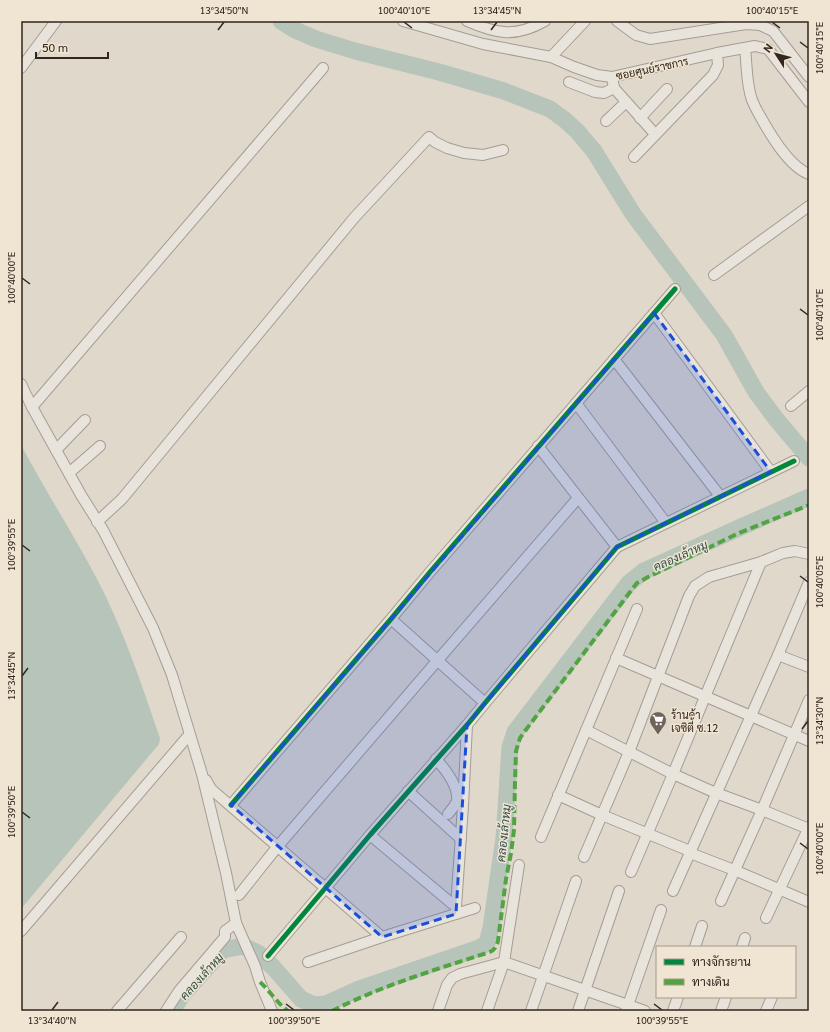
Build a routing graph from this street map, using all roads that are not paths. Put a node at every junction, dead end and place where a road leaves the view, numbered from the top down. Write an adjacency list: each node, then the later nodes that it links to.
1 (56, 21): 12 (street)
2 (402, 21): 11 (street, ซอยศูนย์ราชการ)
3 (467, 21): 4 (street)
4 (545, 21)
5 (585, 21): 11 (street)
6 (617, 21): 8 (street)
7 (710, 21): 8 (street)
8 (701, 31): 14 (street)
9 (745, 48): 10 (street, ซอยศูนย์ราชการ); 20 (street, ซอยศูนย์ราชการ); 26 (street)
10 (717, 53): 15 (street, ซอยศูนย์ราชการ); 23 (street)
11 (551, 57): 15 (street, ซอยศูนย์ราชการ)
12 (21, 68)
13 (323, 68): 36 (street)
14 (809, 76)
15 (612, 77): 17 (street)
16 (569, 82): 17 (street)
17 (614, 88): 19 (street)
18 (667, 89): 21 (street)
19 (626, 102): 21 (street); 22 (street)
20 (809, 102)
21 (640, 118): 23 (street)
22 (606, 121)
23 (655, 134): 25 (street)
24 (503, 150): 46 (street)
25 (634, 157)
26 (809, 174)
27 (809, 206): 28 (street)
28 (714, 275)
29 (675, 289): 30 (street)
30 (654, 313): 31 (street); 42 (street)
31 (614, 358): 34 (street); 44 (street)
32 (21, 384): 36 (street)
33 (809, 391): 35 (street)
34 (576, 403): 39 (street); 47 (street)
35 (791, 406)
36 (32, 407): 40 (street)
37 (84, 420): 40 (street)
38 (100, 446): 43 (street)
39 (538, 446): 45 (street); 53 (street)
40 (56, 450): 43 (street)
41 (794, 461): 42 (street)
42 (771, 472): 44 (street)
43 (69, 473): 46 (street)
44 (720, 496): 47 (street)
45 (578, 498): 48 (street); 56 (street)
46 (97, 522): 65 (street)
47 (666, 523): 48 (street)
48 (617, 548): 61 (street)
49 (809, 554): 50 (street)
50 (760, 562): 58 (street); 59 (street)
51 (809, 582): 54 (street)
52 (637, 609): 55 (street)
53 (391, 619): 56 (street); 75 (street)
54 (778, 655): 57 (street); 62 (street)
55 (616, 658): 58 (street); 64 (street)
56 (437, 661): 61 (street); 84 (street)
57 (809, 667)
58 (658, 676): 59 (street); 68 (street)
59 (705, 696): 62 (street); 71 (street)
60 (809, 700): 66 (street)
61 (485, 702): 63 (street)
62 (750, 716): 66 (street); 73 (street)
63 (467, 725): 69 (street); 83 (street)
64 (586, 730): 68 (street); 74 (street)
65 (190, 735): 70 (street); 104 (street)
66 (794, 735): 67 (street); 76 (street)
67 (809, 741)
68 (630, 752): 71 (street); 78 (street)
69 (436, 759): 72 (street); 77 (street)
70 (202, 774): 75 (street); 102 (street)
71 (673, 774): 73 (street); 80 (street)
72 (408, 791): 81 (street); 83 (street)
73 (716, 793): 76 (street); 85 (street)
74 (558, 795): 78 (street); 82 (street)
75 (231, 805): 84 (street)
76 (762, 810): 79 (street); 88 (street)
77 (448, 814)
78 (602, 815): 80 (street); 86 (street)
79 (809, 828): 92 (street)
80 (648, 833): 85 (street); 89 (street)
81 (370, 835): 91 (street); 99 (street)
82 (541, 837)
83 (461, 839): 99 (street)
84 (278, 846): 91 (street); 95 (street)
85 (690, 852): 88 (street); 93 (street)
86 (584, 857)
87 (519, 865): 110 (street)
88 (734, 870): 92 (street); 96 (street)
89 (631, 872)
90 (576, 881): 111 (street)
91 (325, 887): 106 (street); 108 (street)
92 (779, 890): 97 (street); 101 (street)
93 (673, 891)
94 (619, 892): 112 (street)
95 (239, 895)
96 (720, 901)
97 (809, 902)
98 (475, 908): 99 (street)
99 (456, 910): 106 (street)
100 (661, 910): 116 (street)
101 (766, 918)
102 (238, 926): 118 (street); 119 (street)
103 (702, 926): 107 (street)
104 (21, 931)
105 (181, 937): 117 (street)
106 (382, 937): 109 (street)
107 (695, 946)
108 (268, 956)
109 (308, 962)
110 (504, 962): 111 (street); 120 (street); 121 (street)
111 (543, 976): 112 (street); 122 (street)
112 (585, 990): 116 (street); 123 (street)
113 (678, 998): 125 (street)
114 (726, 998): 126 (street)
115 (772, 998): 127 (street)
116 (627, 1008): 124 (street)
117 (117, 1011)
118 (166, 1011)
119 (272, 1011)
120 (438, 1011)
121 (487, 1011)
122 (531, 1011)
123 (578, 1011)
124 (645, 1011)
125 (673, 1011)
126 (721, 1011)
127 (766, 1011)

